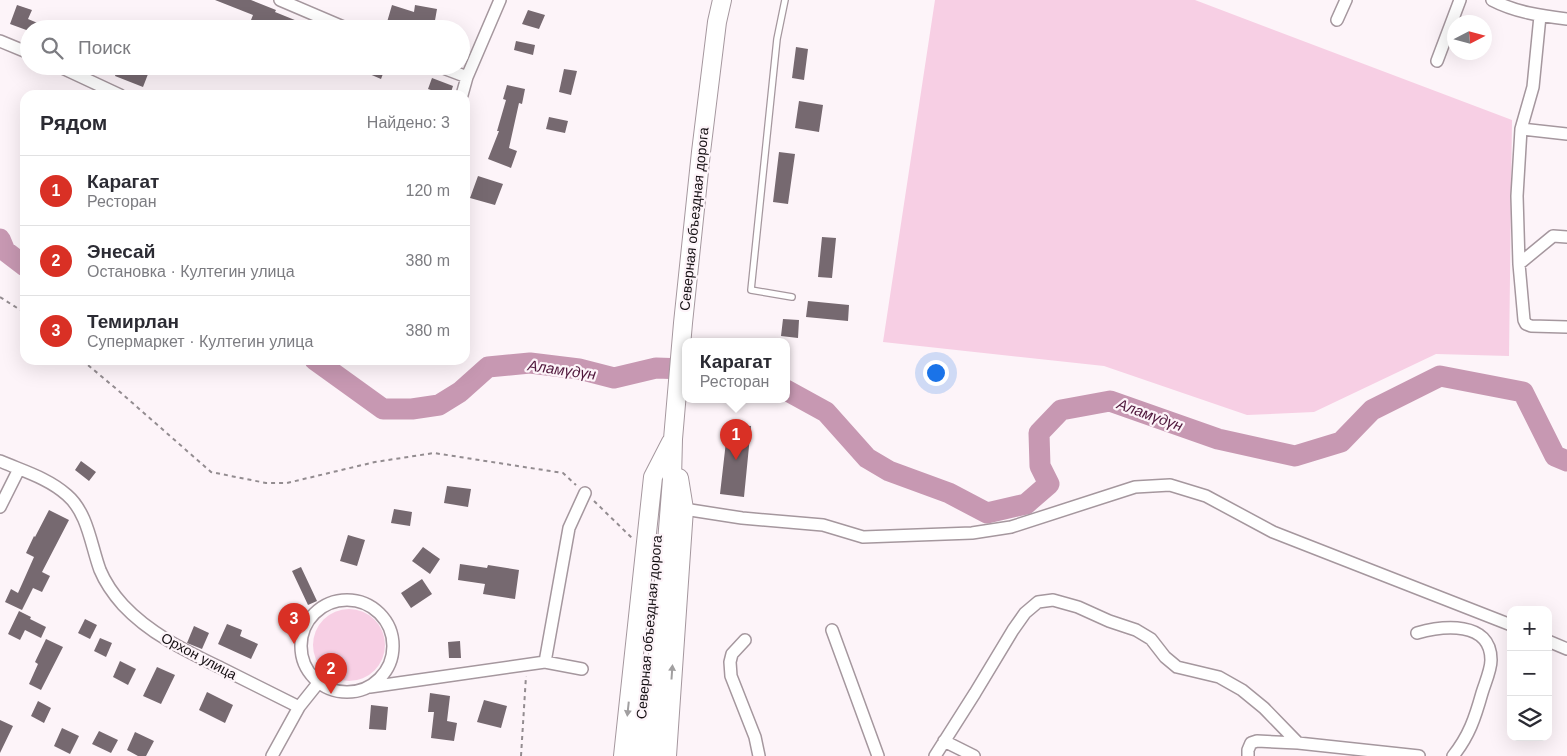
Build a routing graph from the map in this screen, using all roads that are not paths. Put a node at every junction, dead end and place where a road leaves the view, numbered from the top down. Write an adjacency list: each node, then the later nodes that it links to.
1 (280, 0): 10 (street)
2 (500, 0): 15 (street)
3 (722, 0): 27 (highway, Северная объездная дорога)
4 (785, 0): 25 (lane)
5 (1346, 0): 11 (street)
6 (1460, 0): 14 (street)
7 (1498, 1): 8 (street)
8 (1540, 16): 9 (street); 21 (street)
9 (1567, 19)
10 (327, 20)
11 (1337, 20)
12 (0, 41): 13 (street)
13 (20, 49)
14 (1437, 62)
15 (470, 72)
16 (77, 75): 19 (street)
17 (463, 75): 18 (street)
18 (468, 77): 20 (street)
19 (109, 90)
20 (464, 90)
21 (1521, 129): 22 (street); 24 (street)
22 (1567, 134)
23 (1567, 237): 24 (street)
24 (1519, 264): 26 (street)
25 (792, 297)
26 (1567, 327)
27 (673, 432): 32 (highway); 47 (highway, one-way to 47); 48 (highway, Северная объездная дорога); 49 (highway, Северная объездная дорога)
28 (0, 461): 29 (street, Орхон улица)
29 (19, 469): 31 (street); 43 (street, Орхон улица)
30 (585, 493): 39 (street)
31 (0, 507)
32 (684, 509): 33 (street); 50 (highway, one-way to 32)
33 (1507, 623)
34 (832, 630): 52 (street)
35 (1417, 633): 57 (street)
36 (745, 640): 51 (street)
37 (1552, 643): 38 (street)
38 (1567, 649)
39 (545, 662): 40 (street); 42 (street)
40 (582, 669)
41 (319, 682): 42 (street); 42 (street); 43 (street)
42 (368, 687)
43 (299, 707): 46 (street)
44 (944, 741): 45 (street); 53 (street); 54 (street)
45 (1298, 742): 55 (street); 56 (street)
46 (272, 756)
47 (623, 756)
48 (638, 756)
49 (650, 756)
50 (667, 756)
51 (760, 756)
52 (878, 756)
53 (935, 756)
54 (974, 756)
55 (1248, 756)
56 (1420, 756)
57 (1453, 756)

